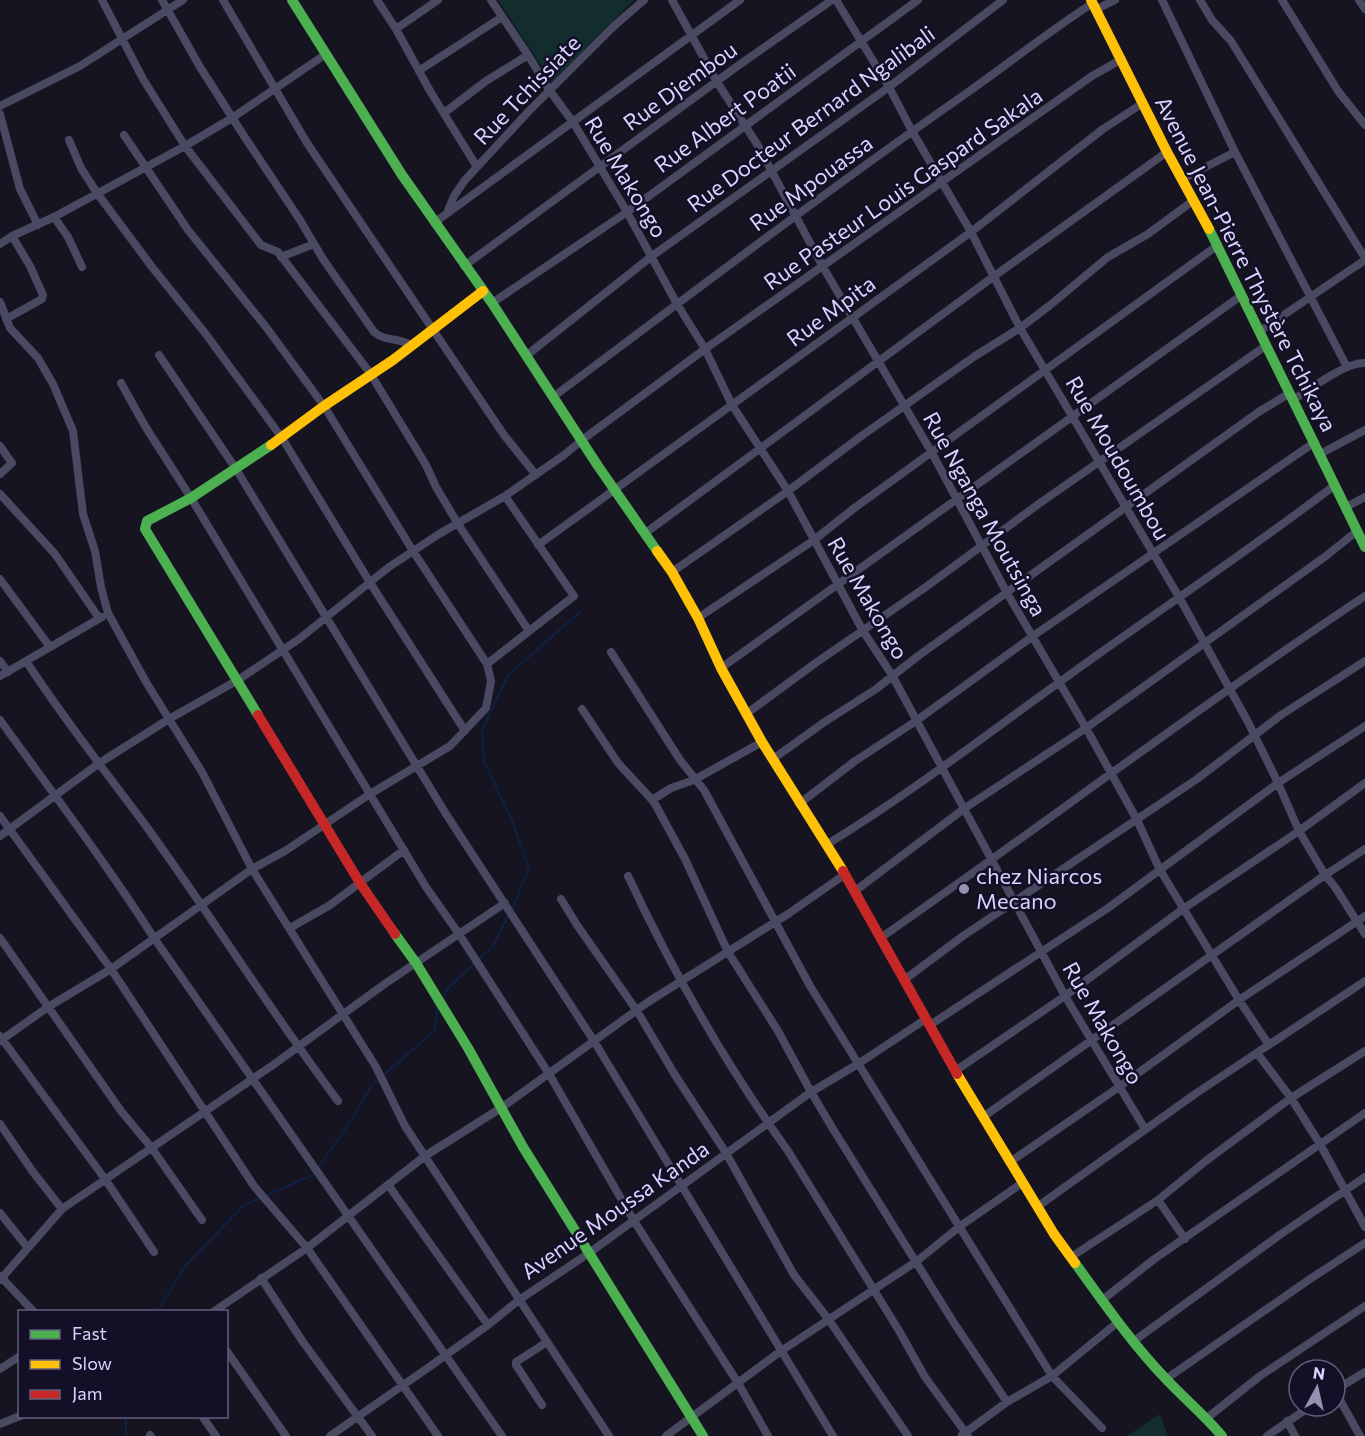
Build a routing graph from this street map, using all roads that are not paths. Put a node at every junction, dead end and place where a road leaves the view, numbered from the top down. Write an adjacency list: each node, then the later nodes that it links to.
1 (102, 0): 26 (street)
2 (162, 0): 22 (street)
3 (183, 0): 22 (street)
4 (223, 0): 34 (street)
5 (292, 0): 28 (street)
6 (377, 0): 24 (street)
7 (438, 0): 24 (street)
8 (491, 0): 23 (street, Rue Makongo)
9 (644, 0): 35 (street, Rue Tchissiate)
10 (672, 0): 25 (street, Rue Nganga Moutsinga)
11 (740, 0): 25 (street)
12 (834, 0): 27 (street, Rue Moudoumbou); 32 (street, Rue Djembou)
13 (918, 0): 27 (street, Rue Albert Poatii)
14 (1003, 0): 33 (street, Rue Docteur Bernard Ngalibali)
15 (1115, 0): 20 (street, Rue Mpouassa)
16 (1162, 0): 49 (street)
17 (1200, 0): 71 (street)
18 (1282, 0): 43 (street)
19 (1359, 0): 21 (street)
20 (1094, 4): 30 (street, Avenue Jean-Pierre Thystère Tchikaya); 44 (street, Rue Mpouassa)
21 (1365, 9)
22 (168, 10): 26 (street); 40 (street)
23 (502, 17): 29 (street, Rue Makongo); 31 (street)
24 (396, 29): 31 (street)
25 (691, 36): 32 (street, Rue Nganga Moutsinga); 41 (street)
26 (123, 39): 37 (street); 47 (street)
27 (861, 41): 33 (street, Rue Moudoumbou); 42 (street, Rue Albert Poatii)
28 (326, 54): 34 (street); 62 (street)
29 (528, 54): 35 (street, Rue Makongo); 38 (street)
30 (1122, 59): 36 (street, Avenue Jean-Pierre Thystère Tchikaya); 55 (street, Rue Pasteur Louis Gaspard Sakala)
31 (420, 70): 38 (street)
32 (717, 82): 42 (street, Rue Nganga Moutsinga); 51 (street, Rue Djembou)
33 (889, 87): 44 (street, Rue Moudoumbou); 53 (street, Rue Docteur Bernard Ngalibali)
34 (274, 89): 40 (street); 85 (street)
35 (550, 91): 41 (street, Rue Makongo); 50 (street, Rue Tchissiate)
36 (1143, 103): 48 (street, Avenue Jean-Pierre Thystère Tchikaya); 64 (street, Rue Mpita)
37 (0, 106)
38 (444, 113): 50 (street)
39 (0, 114): 63 (street)
40 (232, 118): 47 (street); 67 (street)
41 (573, 122): 51 (street, Rue Makongo); 59 (street)
42 (745, 125): 53 (street, Rue Nganga Moutsinga); 58 (street, Rue Albert Poatii)
43 (1365, 125)
44 (912, 131): 55 (street, Rue Moudoumbou); 61 (street, Rue Mpouassa)
45 (124, 135): 52 (street)
46 (69, 140): 56 (street)
47 (185, 146): 52 (street); 69 (street)
48 (1167, 152): 54 (street, Avenue Jean-Pierre Thystère Tchikaya); 75 (street)
49 (1235, 152): 54 (street); 78 (street)
50 (477, 166): 59 (street, Rue Tchissiate)
51 (600, 166): 58 (street, Rue Makongo); 72 (street, Rue Djembou)
52 (144, 167): 56 (street); 101 (street)
53 (770, 171): 61 (street, Rue Nganga Moutsinga); 70 (street, Rue Docteur Bernard Ngalibali)
54 (1182, 178): 57 (street, Avenue Jean-Pierre Thystère Tchikaya)
55 (941, 181): 64 (street, Rue Moudoumbou); 74 (street, Rue Pasteur Louis Gaspard Sakala)
56 (97, 194): 60 (street); 105 (street)
57 (1194, 200): 68 (street, Avenue Jean-Pierre Thystère Tchikaya); 84 (street)
58 (627, 212): 70 (street, Rue Makongo); 80 (street, Rue Albert Poatii)
59 (446, 214): 62 (street)
60 (54, 217): 63 (street); 73 (street)
61 (796, 217): 74 (street, Rue Nganga Moutsinga); 81 (street, Rue Mpouassa)
62 (434, 223): 72 (street)
63 (38, 225): 65 (street)
64 (971, 232): 75 (street, Rue Moudoumbou); 82 (street, Rue Mpita)
65 (12, 236): 66 (street); 83 (street)
66 (0, 244)
67 (314, 244): 69 (street); 88 (street)
68 (1218, 244): 77 (street, Avenue Jean-Pierre Thystère Tchikaya); 95 (street)
69 (281, 256): 96 (street)
70 (652, 256): 81 (street, Rue Makongo); 91 (street, Rue Docteur Bernard Ngalibali)
71 (1365, 259): 78 (street)
72 (464, 266): 76 (street)
73 (82, 267)
74 (823, 267): 82 (street, Rue Nganga Moutsinga); 89 (street, Rue Pasteur Louis Gaspard Sakala)
75 (993, 277): 84 (street, Rue Moudoumbou); 92 (street)
76 (483, 291): 80 (street); 85 (street)
77 (1242, 295): 86 (street, Avenue Jean-Pierre Thystère Tchikaya); 103 (street)
78 (1311, 297): 86 (street); 94 (street)
79 (0, 302): 83 (street)
80 (492, 303): 91 (street)
81 (677, 304): 89 (street, Rue Makongo); 99 (street, Rue Mpouassa)
82 (852, 317): 92 (street, Rue Nganga Moutsinga); 100 (street, Rue Mpita)
83 (6, 319): 142 (street)
84 (1020, 328): 95 (street, Rue Moudoumbou); 102 (street)
85 (433, 330): 88 (street); 115 (street)
86 (1260, 331): 87 (street, Avenue Jean-Pierre Thystère Tchikaya)
87 (1267, 345): 98 (street, Avenue Jean-Pierre Thystère Tchikaya); 112 (street)
88 (412, 346): 96 (street)
89 (705, 349): 100 (street, Rue Makongo); 106 (street, Rue Pasteur Louis Gaspard Sakala)
90 (159, 355): 113 (street)
91 (527, 355): 99 (street)
92 (880, 361): 102 (street, Rue Nganga Moutsinga); 109 (street)
93 (1365, 363): 94 (street)
94 (1347, 367): 98 (street)
95 (1046, 370): 103 (street, Rue Moudoumbou); 110 (street)
96 (370, 373): 101 (street); 126 (street)
97 (121, 383): 123 (street)
98 (1292, 396): 107 (street, Avenue Jean-Pierre Thystère Tchikaya); 124 (street)
99 (554, 397): 106 (street)
100 (732, 405): 109 (street, Rue Makongo); 117 (street, Rue Mpita)
101 (324, 406): 105 (street); 133 (street)
102 (904, 407): 110 (street, Rue Nganga Moutsinga); 118 (street)
103 (1072, 415): 112 (street, Rue Moudoumbou); 121 (street)
104 (1365, 430): 111 (street)
105 (282, 438): 113 (street); 137 (street)
106 (582, 440): 115 (street, Rue Pasteur Louis Gaspard Sakala); 117 (street)
107 (1315, 442): 111 (street, Avenue Jean-Pierre Thystère Tchikaya); 134 (street)
108 (0, 447): 114 (street)
109 (760, 449): 118 (street, Rue Makongo); 128 (street)
110 (932, 453): 121 (street, Rue Nganga Moutsinga); 129 (street)
111 (1320, 454): 116 (street, Avenue Jean-Pierre Thystère Tchikaya)
112 (1098, 462): 124 (street, Rue Moudoumbou); 131 (street)
113 (236, 469): 123 (street); 143 (street)
114 (0, 474)
115 (536, 475): 120 (street, Rue Pasteur Louis Gaspard Sakala)
116 (1335, 485): 125 (street, Avenue Jean-Pierre Thystère Tchikaya); 141 (street)
117 (615, 490): 128 (street); 130 (street, Rue Mpita)
118 (788, 491): 129 (street, Rue Makongo); 135 (street)
119 (0, 494): 144 (street)
120 (505, 495): 126 (street, Rue Pasteur Louis Gaspard Sakala); 130 (street)
121 (957, 497): 131 (street, Rue Nganga Moutsinga); 138 (street)
122 (1365, 497): 125 (street)
123 (191, 498): 151 (street); 161 (street)
124 (1126, 507): 134 (street, Rue Moudoumbou); 139 (street)
125 (1346, 507): 127 (street, Avenue Jean-Pierre Thystère Tchikaya)
126 (458, 524): 133 (street, Rue Pasteur Louis Gaspard Sakala); 146 (street)
127 (1357, 531): 132 (street, Avenue Jean-Pierre Thystère Tchikaya); 149 (street)
128 (644, 534): 135 (street)
129 (814, 540): 138 (street, Rue Makongo); 145 (street)
130 (538, 545): 146 (street)
131 (982, 545): 139 (street, Rue Nganga Moutsinga); 147 (street)
132 (1365, 547)
133 (413, 551): 137 (street, Rue Pasteur Louis Gaspard Sakala); 156 (street)
134 (1154, 554): 141 (street, Rue Moudoumbou); 148 (street)
135 (672, 572): 145 (street)
136 (0, 579): 150 (street)
137 (369, 582): 143 (street, Rue Pasteur Louis Gaspard Sakala); 171 (street)
138 (839, 584): 147 (street, Rue Makongo); 157 (street)
139 (1007, 593): 148 (street, Rue Nganga Moutsinga); 159 (street)
140 (1365, 596): 163 (street)
141 (1179, 597): 149 (street, Rue Moudoumbou); 162 (street)
142 (108, 614): 144 (street); 166 (street)
143 (326, 617): 151 (street, Rue Pasteur Louis Gaspard Sakala); 176 (street)
144 (99, 618): 150 (street)
145 (698, 618): 157 (street)
146 (529, 631): 156 (street)
147 (863, 631): 159 (street, Rue Makongo); 165 (street)
148 (1034, 636): 162 (street, Rue Nganga Moutsinga); 168 (street)
149 (1203, 643): 163 (street, Rue Moudoumbou); 170 (street)
150 (50, 647): 154 (street)
151 (282, 651): 161 (street, Rue Pasteur Louis Gaspard Sakala); 182 (street)
152 (611, 652): 179 (street)
153 (0, 661): 158 (street)
154 (26, 661): 158 (street); 175 (street)
155 (1365, 661): 172 (street)
156 (487, 664): 171 (street)
157 (721, 669): 165 (street)
158 (8, 672): 160 (street)
159 (892, 675): 168 (street, Rue Makongo); 174 (street)
160 (0, 676)
161 (238, 680): 166 (street, Rue Pasteur Louis Gaspard Sakala); 189 (street)
162 (1059, 682): 170 (street, Rue Nganga Moutsinga); 177 (street)
163 (1230, 689): 172 (street, Rue Moudoumbou); 178 (street)
164 (582, 709): 184 (street)
165 (746, 714): 173 (street)
166 (169, 719): 175 (street, Rue Pasteur Louis Gaspard Sakala); 197 (street)
167 (0, 720): 183 (street)
168 (916, 721): 177 (street, Rue Makongo); 185 (street)
169 (1365, 726): 180 (street, Avenue Moussa Kanda)
170 (1086, 728): 178 (street, Rue Nganga Moutsinga); 186 (street)
171 (465, 731): 176 (street)
172 (1255, 736): 180 (street, Rue Moudoumbou); 188 (street)
173 (762, 742): 174 (street); 179 (street)
174 (773, 759): 185 (street)
175 (98, 764): 183 (street, Rue Pasteur Louis Gaspard Sakala); 207 (street)
176 (418, 766): 182 (street); 206 (street)
177 (942, 767): 186 (street, Rue Makongo); 193 (street)
178 (1112, 773): 188 (street, Rue Nganga Moutsinga); 196 (street)
179 (694, 780): 184 (street); 210 (street)
180 (1278, 783): 191 (street, Rue Moudoumbou); 198 (street, Avenue Moussa Kanda)
181 (1365, 783): 191 (street)
182 (370, 794): 189 (street); 195 (street)
183 (54, 797): 190 (street, Rue Pasteur Louis Gaspard Sakala); 216 (street)
184 (652, 800): 218 (street)
185 (799, 804): 193 (street)
186 (965, 808): 196 (street, Rue Makongo); 203 (street)
187 (0, 816): 190 (street)
188 (1137, 820): 198 (street, Rue Nganga Moutsinga); 205 (street)
189 (325, 824): 197 (street); 202 (street)
190 (9, 830): 192 (street, Rue Pasteur Louis Gaspard Sakala); 221 (street)
191 (1299, 831): 200 (street, Rue Moudoumbou); 208 (street)
192 (0, 836)
193 (826, 845): 199 (street)
194 (1365, 849): 200 (street)
195 (404, 850): 202 (street); 212 (street)
196 (991, 861): 205 (street, Rue Makongo); 214 (street)
197 (252, 869): 207 (street); 211 (street)
198 (1160, 870): 208 (street, Rue Nganga Moutsinga); 217 (street, Avenue Moussa Kanda)
199 (844, 875): 203 (street); 210 (street)
200 (1325, 875): 209 (street, Rue Moudoumbou); 219 (street)
201 (628, 876): 224 (street)
202 (360, 884): 211 (street); 220 (street)
203 (855, 891): 214 (street)
204 (561, 899): 228 (street)
205 (1014, 902): 217 (street, Rue Makongo); 222 (street)
206 (506, 903): 212 (street); 232 (street)
207 (200, 905): 216 (street); 235 (street)
208 (1183, 909): 219 (street, Rue Nganga Moutsinga); 225 (street)
209 (1361, 919): 213 (street, Rue Moudoumbou); 226 (street)
210 (775, 923): 218 (street); 238 (street)
211 (290, 928): 229 (street)
212 (459, 934): 220 (street); 240 (street)
213 (1365, 934)
214 (882, 937): 222 (street)
215 (0, 938): 227 (street)
216 (154, 938): 221 (street); 241 (street)
217 (1040, 951): 225 (street, Rue Makongo); 230 (street, Avenue Moussa Kanda)
218 (728, 952): 224 (street); 243 (street)
219 (1213, 956): 226 (street, Rue Nganga Moutsinga); 233 (street)
220 (416, 963): 229 (street); 246 (street)
221 (111, 969): 227 (street); 247 (street)
222 (904, 980): 230 (street)
223 (1365, 981): 234 (street)
224 (681, 982): 228 (street); 251 (street)
225 (1065, 996): 233 (street, Rue Makongo); 239 (street)
226 (1239, 1000): 234 (street, Rue Nganga Moutsinga); 242 (street)
227 (48, 1006): 231 (street); 254 (street)
228 (637, 1011): 232 (street); 255 (street)
229 (341, 1014): 235 (street); 256 (street)
230 (928, 1022): 238 (street, Avenue Moussa Kanda); 239 (street)
231 (1, 1039): 259 (street)
232 (594, 1041): 240 (street); 261 (street)
233 (1092, 1041): 242 (street, Rue Makongo); 249 (street)
234 (1269, 1045): 237 (street)
235 (298, 1047): 241 (street); 245 (street)
236 (1365, 1051): 244 (street)
237 (1257, 1053): 244 (street); 252 (street)
238 (858, 1064): 243 (street, Avenue Moussa Kanda); 271 (street)
239 (955, 1071): 249 (street)
240 (549, 1074): 246 (street); 270 (street)
241 (253, 1078): 247 (street); 268 (street)
242 (1119, 1088): 252 (street, Rue Makongo); 257 (street)
243 (811, 1092): 251 (street, Avenue Moussa Kanda); 280 (street)
244 (1291, 1098): 253 (street); 264 (street)
245 (338, 1101)
246 (501, 1108): 256 (street); 278 (street)
247 (205, 1111): 254 (street); 276 (street)
248 (1365, 1113): 253 (street)
249 (983, 1117): 257 (street)
250 (0, 1124): 266 (street)
251 (768, 1124): 255 (street, Avenue Moussa Kanda); 283 (street)
252 (1145, 1129): 265 (street)
253 (1320, 1144): 263 (street); 273 (street)
254 (151, 1148): 259 (street); 269 (street)
255 (726, 1153): 261 (street, Avenue Moussa Kanda); 289 (street)
256 (425, 1156): 262 (street); 284 (street)
257 (1010, 1162): 260 (street)
258 (1365, 1177): 263 (street)
259 (105, 1179): 266 (street); 277 (street)
260 (1022, 1183): 265 (street); 271 (street)
261 (683, 1185): 270 (street, Avenue Moussa Kanda); 294 (street)
262 (389, 1186): 268 (street); 291 (street)
263 (1345, 1191): 272 (street); 292 (street)
264 (1158, 1200): 273 (street); 279 (street)
265 (1037, 1207): 279 (street)
266 (62, 1209): 275 (street)
267 (0, 1213): 275 (street)
268 (349, 1217): 276 (street); 296 (street)
269 (202, 1220)
270 (634, 1221): 278 (street, Avenue Moussa Kanda); 302 (street)
271 (959, 1227): 280 (street); 300 (street)
272 (1365, 1227)
273 (1185, 1239): 285 (street)
274 (1365, 1243): 301 (street)
275 (28, 1248): 281 (street)
276 (306, 1248): 282 (street); 304 (street)
277 (154, 1252)
278 (590, 1253): 284 (street, Avenue Moussa Kanda); 310 (street)
279 (1071, 1257): 285 (street)
280 (917, 1261): 283 (street); 305 (street)
281 (0, 1278): 287 (street)
282 (261, 1278): 288 (street); 308 (street)
283 (873, 1292): 289 (street); 317 (street)
284 (519, 1300): 291 (street, Avenue Moussa Kanda); 293 (street)
285 (1101, 1301): 290 (street)
286 (1365, 1306): 312 (street)
287 (33, 1310)
288 (214, 1310)
289 (829, 1320): 294 (street); 329 (street)
290 (1118, 1322): 292 (street); 300 (street)
291 (488, 1325): 296 (street, Avenue Moussa Kanda)
292 (1134, 1341): 301 (street)
293 (547, 1342): 306 (street); 324 (street)
294 (781, 1351): 302 (street); 328 (street)
295 (228, 1353): 319 (street)
296 (447, 1355): 304 (street, Avenue Moussa Kanda); 323 (street)
297 (18, 1357): 298 (street)
298 (0, 1369)
299 (1365, 1372): 303 (street)
300 (1052, 1376): 305 (street); 316 (street)
301 (1167, 1379): 312 (street)
302 (738, 1383): 310 (street); 327 (street)
303 (1347, 1383)
304 (403, 1385): 308 (street, Avenue Moussa Kanda); 322 (street)
305 (1007, 1402): 317 (street)
306 (542, 1405)
307 (1347, 1413): 333 (street)
308 (358, 1416): 320 (street, Avenue Moussa Kanda); 321 (street)
309 (18, 1417): 315 (street)
310 (692, 1417): 325 (street); 326 (street)
311 (203, 1418): 318 (street)
312 (1208, 1418): 330 (street)
313 (1292, 1418): 314 (street)
314 (1287, 1421): 331 (street); 332 (street)
315 (0, 1424)
316 (1102, 1428)
317 (964, 1435)
318 (216, 1436)
319 (286, 1436)
320 (330, 1436)
321 (372, 1436)
322 (438, 1436)
323 (502, 1436)
324 (609, 1436)
325 (666, 1436)
326 (704, 1436)
327 (768, 1436)
328 (834, 1436)
329 (908, 1436)
330 (1222, 1436)
331 (1267, 1436)
332 (1295, 1436)
333 (1359, 1436)

